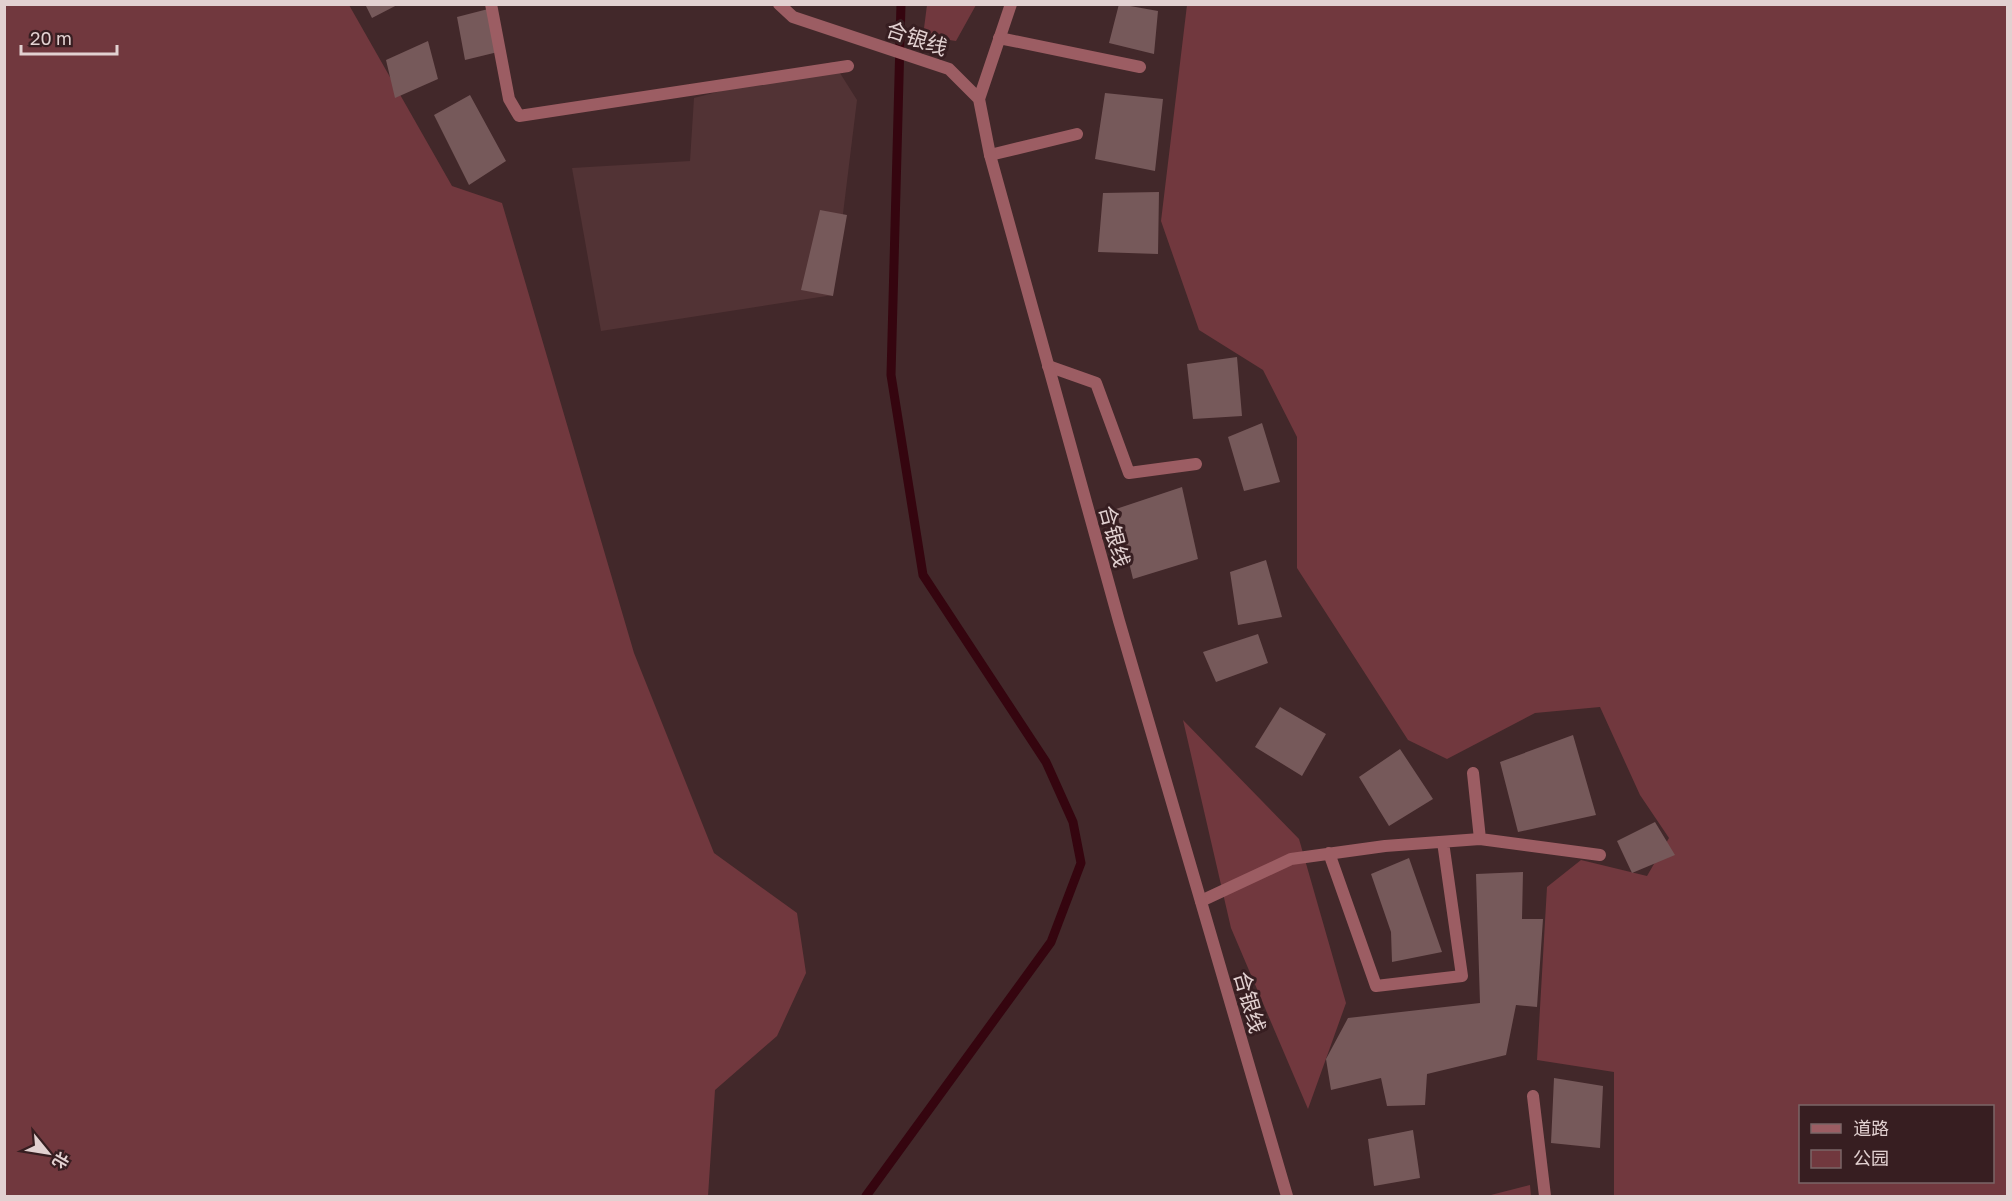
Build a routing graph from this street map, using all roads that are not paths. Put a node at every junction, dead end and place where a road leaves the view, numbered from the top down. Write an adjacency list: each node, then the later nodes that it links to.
1 (491, 4): 5 (street)
2 (779, 4): 7 (street, 合银线)
3 (1011, 4): 4 (street)
4 (999, 38): 6 (street); 7 (street)
5 (848, 66)
6 (1140, 67)
7 (979, 99): 9 (street, 合银线)
8 (1077, 134): 9 (street)
9 (990, 155): 10 (street, 合银线)
10 (1048, 366): 11 (street); 17 (street, 合银线)
11 (1196, 464)
12 (1473, 773): 13 (street)
13 (1480, 839): 14 (street); 16 (street)
14 (1443, 842): 15 (street); 15 (street)
15 (1329, 853): 17 (street)
16 (1600, 855)
17 (1201, 901): 19 (street, 合银线)
18 (1533, 1096): 20 (street)
19 (1287, 1197)
20 (1545, 1197)

